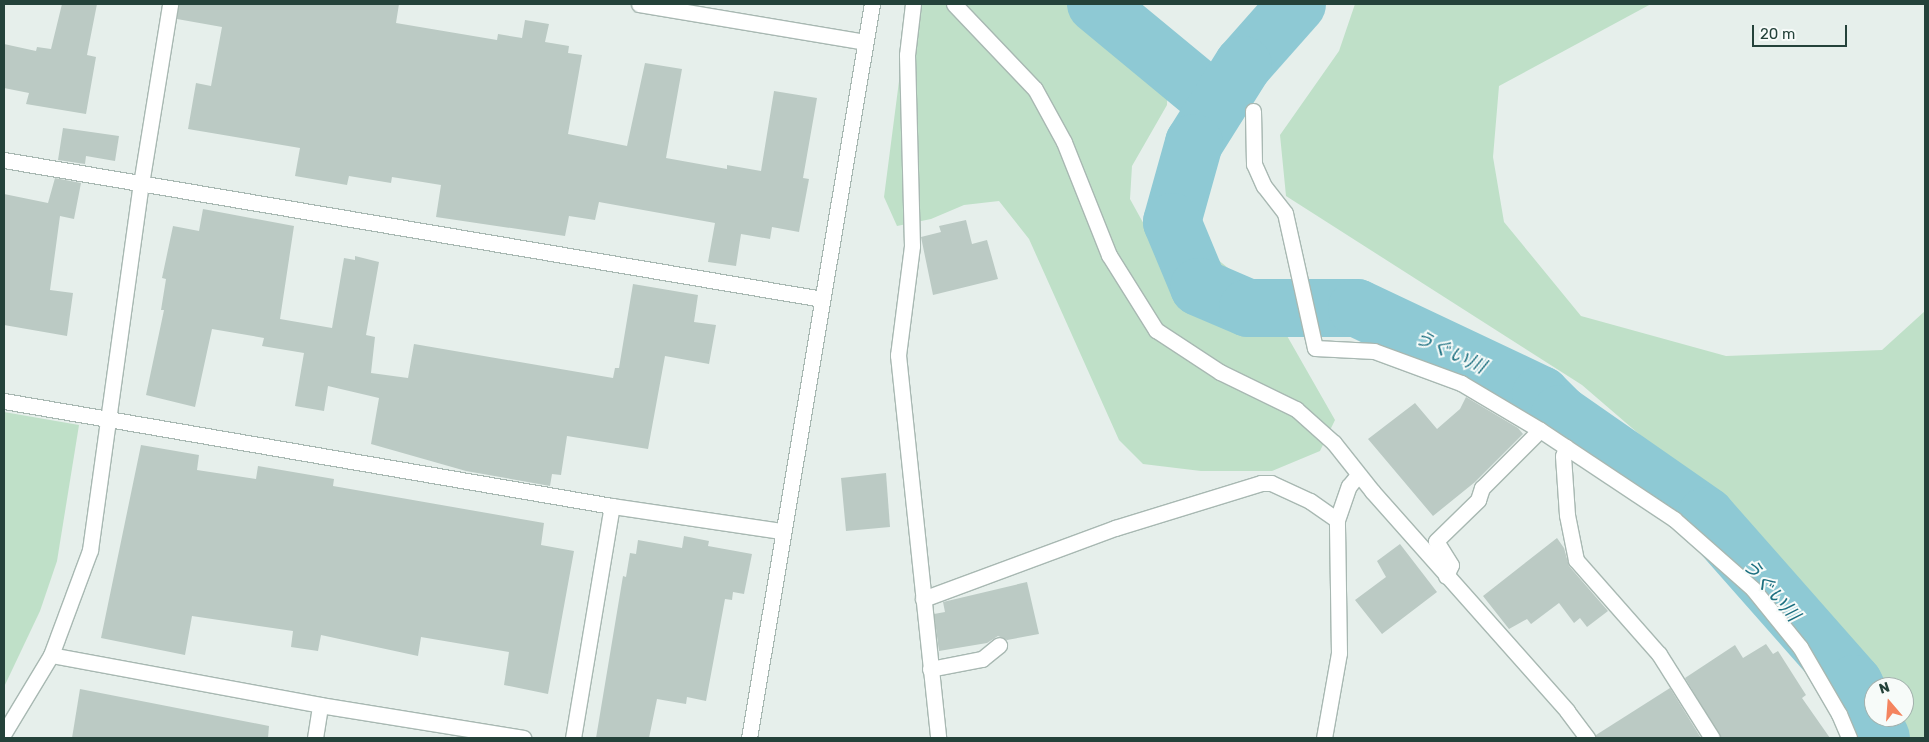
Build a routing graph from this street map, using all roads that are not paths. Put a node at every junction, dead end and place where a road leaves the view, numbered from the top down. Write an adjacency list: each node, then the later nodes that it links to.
1 (170, 4): 9 (street)
2 (639, 4): 6 (street)
3 (872, 4): 6 (street)
4 (913, 4): 20 (street)
5 (954, 4): 15 (street)
6 (865, 42): 10 (street)
7 (1253, 111): 13 (street)
8 (4, 160): 9 (street)
9 (141, 184): 10 (street); 12 (street)
10 (822, 299): 18 (street)
11 (4, 401): 12 (street)
12 (108, 417): 16 (street); 22 (street)
13 (1540, 430): 14 (street); 19 (street)
14 (1566, 447): 33 (street); 34 (street)
15 (1358, 475): 17 (street); 19 (street)
16 (612, 506): 18 (street); 28 (street)
17 (1337, 520): 20 (street); 31 (street)
18 (782, 531): 29 (street)
19 (1446, 576): 32 (street)
20 (923, 599): 23 (street)
21 (999, 645): 23 (street)
22 (51, 655): 24 (street); 25 (street)
23 (930, 669): 30 (street)
24 (320, 705): 26 (street); 27 (street)
25 (4, 733)
26 (316, 738)
27 (523, 738)
28 (573, 738)
29 (749, 738)
30 (938, 738)
31 (1324, 738)
32 (1587, 738)
33 (1712, 738)
34 (1850, 738)

